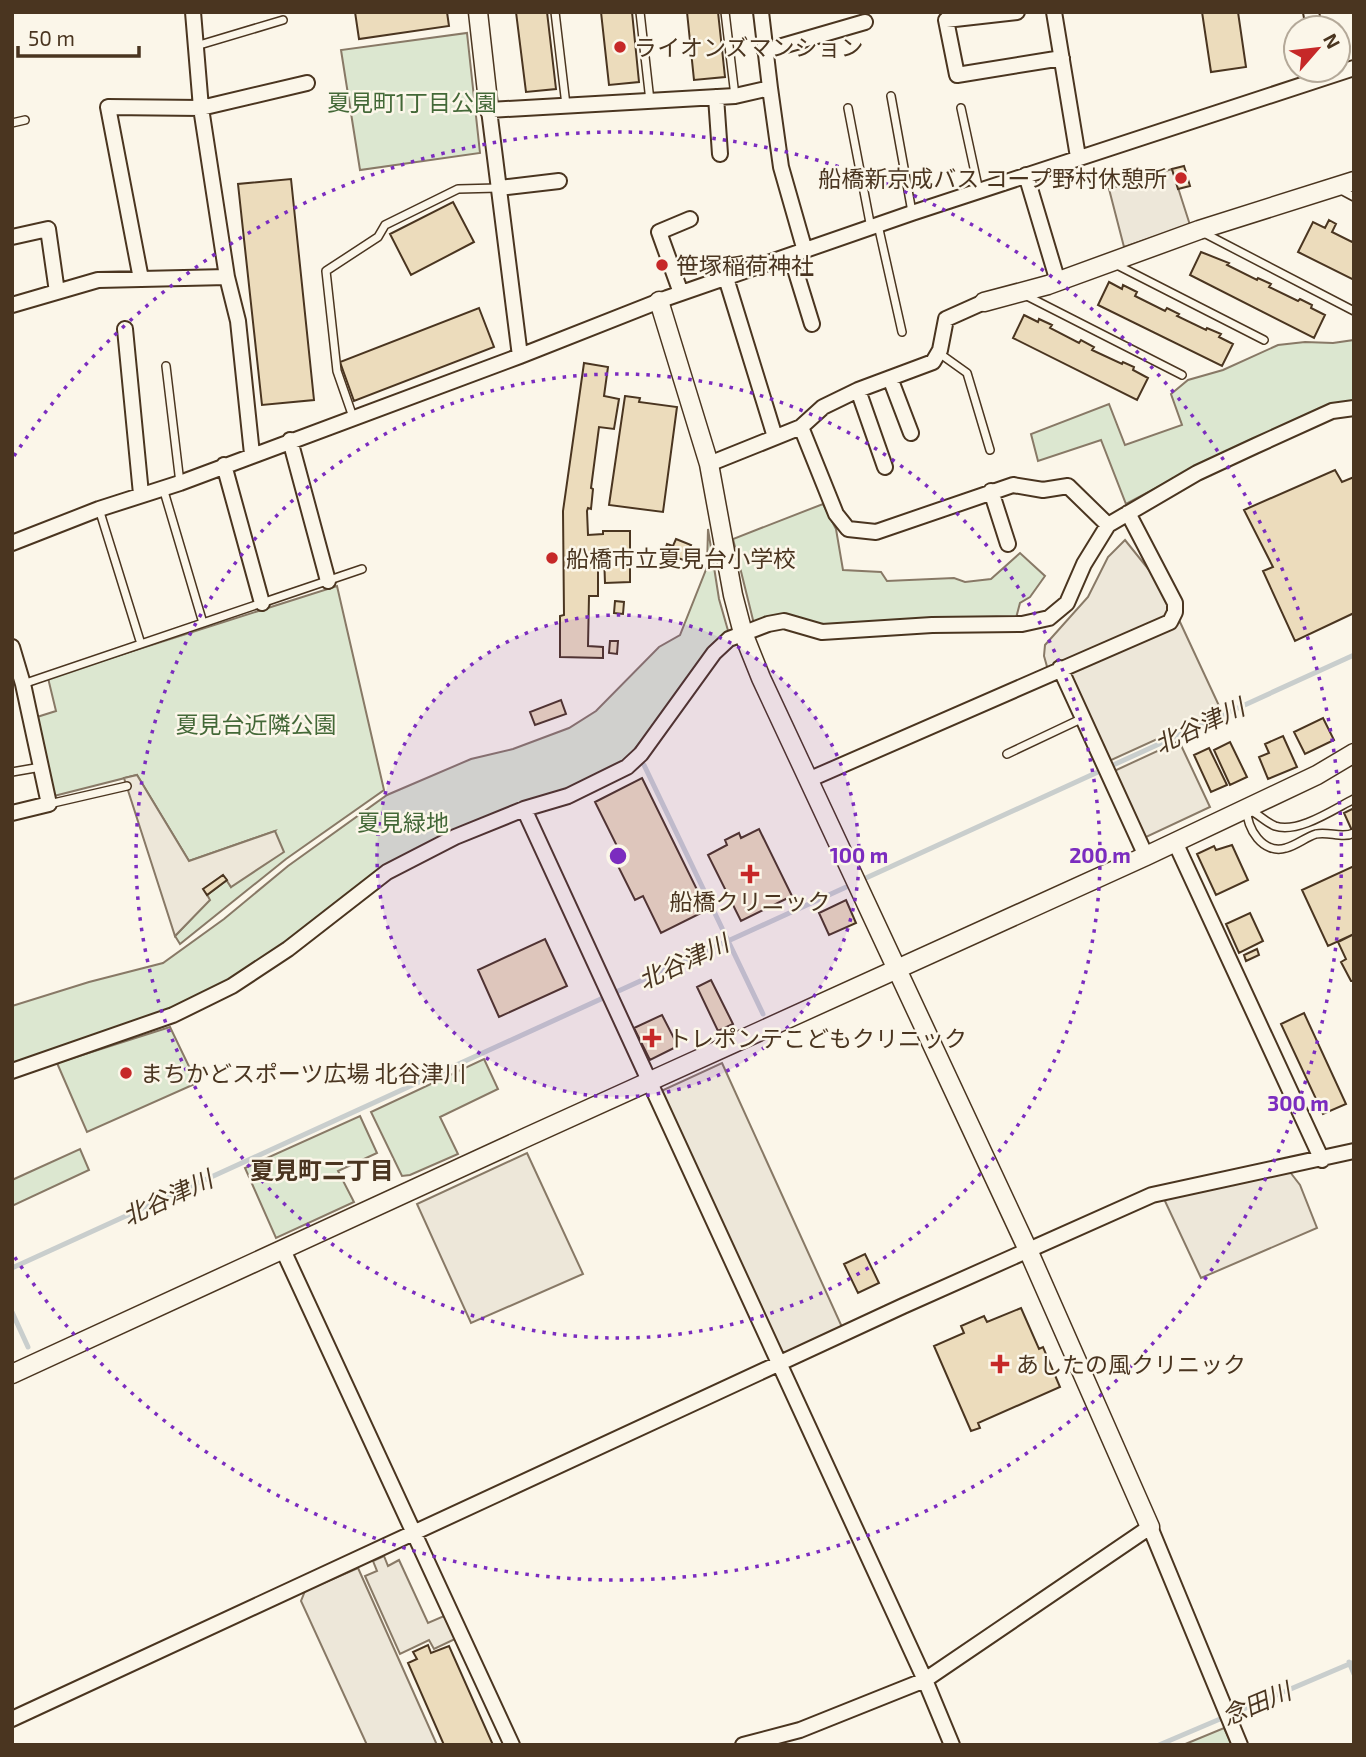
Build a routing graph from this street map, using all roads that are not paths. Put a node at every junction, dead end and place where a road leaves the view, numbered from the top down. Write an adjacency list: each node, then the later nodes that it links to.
1 (193, 12): 11 (street)
2 (478, 12): 25 (street)
3 (555, 12): 21 (lane)
4 (640, 12): 20 (lane)
5 (725, 12): 17 (lane)
6 (761, 12): 12 (street)
7 (1017, 12): 13 (street)
8 (1054, 12): 13 (street)
9 (283, 20): 11 (lane)
10 (865, 22): 12 (street)
11 (196, 46): 22 (street)
12 (765, 51): 16 (street)
13 (1062, 58): 29 (street)
14 (307, 83): 22 (street)
15 (1291, 84): 29 (street)
16 (769, 88): 17 (street); 42 (street)
17 (735, 96): 19 (street)
18 (891, 96): 37 (lane)
19 (716, 97): 20 (street); 28 (street)
20 (650, 101): 21 (street)
21 (566, 106): 25 (street)
22 (201, 108): 45 (street); 47 (street)
23 (848, 108): 39 (lane)
24 (961, 108): 35 (lane)
25 (489, 110): 34 (street)
26 (25, 120): 27 (lane)
27 (12, 123)
28 (720, 155)
29 (1077, 158): 30 (street)
30 (1026, 175): 35 (street); 48 (street)
31 (559, 181): 34 (street)
32 (1354, 181): 33 (street)
33 (1335, 187): 36 (lane); 40 (street)
34 (499, 188): 61 (street); 67 (lane)
35 (979, 191): 37 (street)
36 (1354, 197)
37 (912, 213): 39 (street)
38 (690, 219): 50 (street)
39 (874, 226): 42 (street); 58 (lane)
40 (1199, 230): 44 (street); 55 (lane)
41 (12, 237): 49 (street)
42 (805, 251): 43 (street)
43 (791, 256): 46 (street); 56 (street)
44 (1112, 262): 48 (street); 59 (lane)
45 (227, 277): 47 (street); 73 (street)
46 (726, 278): 50 (street); 70 (street)
47 (141, 279): 49 (street)
48 (1058, 282): 51 (street)
49 (57, 292): 54 (street)
50 (681, 293): 52 (street)
51 (1021, 293): 53 (street); 63 (lane)
52 (659, 301): 61 (street); 74 (street)
53 (984, 303): 60 (street)
54 (12, 305)
55 (1354, 311)
56 (812, 324)
57 (125, 329): 80 (street)
58 (902, 332)
59 (1264, 340)
60 (938, 353): 64 (street); 72 (lane)
61 (520, 356): 67 (street)
62 (166, 366): 77 (lane)
63 (1182, 374)
64 (890, 378): 65 (street); 69 (street)
65 (858, 390): 68 (street); 76 (street)
66 (1354, 408): 82 (street)
67 (354, 417): 71 (street)
68 (801, 427): 70 (street); 79 (street)
69 (911, 433)
70 (775, 437): 74 (street)
71 (290, 440): 73 (street); 87 (street)
72 (990, 450)
73 (252, 454): 75 (street)
74 (709, 464): 90 (street)
75 (224, 465): 77 (street); 88 (street)
76 (886, 467)
77 (180, 482): 78 (street)
78 (163, 488): 80 (street); 89 (lane)
79 (991, 491): 83 (street); 85 (street)
80 (141, 494): 81 (street)
81 (99, 509): 84 (street); 91 (lane)
82 (1128, 513): 83 (street); 93 (street)
83 (1108, 525): 90 (street)
84 (12, 543)
85 (1008, 544)
86 (362, 569): 87 (lane)
87 (327, 581): 88 (lane)
88 (262, 603): 89 (lane)
89 (203, 623): 91 (lane)
90 (743, 633): 100 (street); 104 (street)
91 (141, 644): 94 (lane)
92 (12, 647): 94 (street)
93 (1060, 668): 95 (street); 100 (street)
94 (23, 684): 98 (street)
95 (1083, 718): 97 (lane); 109 (street)
96 (1354, 753): 105 (street)
97 (1007, 754)
98 (41, 767): 99 (lane); 103 (street)
99 (12, 772)
100 (808, 780): 110 (street)
101 (127, 786): 103 (lane)
102 (1354, 799): 105 (lane)
103 (48, 804): 106 (street)
104 (524, 809): 111 (street); 112 (street)
105 (1247, 809): 107 (lane); 108 (street)
106 (12, 813)
107 (1354, 833)
108 (1175, 842): 109 (street); 114 (street)
109 (1146, 856): 110 (street)
110 (895, 970): 112 (street); 116 (street)
111 (12, 1071)
112 (650, 1082): 115 (street); 117 (street)
113 (1354, 1151): 114 (street)
114 (1322, 1160): 116 (street)
115 (283, 1250): 118 (street); 120 (street)
116 (1028, 1250): 117 (street); 119 (street)
117 (780, 1363): 120 (street); 121 (street)
118 (12, 1374)
119 (1150, 1527): 121 (street); 126 (street)
120 (414, 1532): 122 (street); 123 (street)
121 (925, 1680): 124 (street); 125 (street)
122 (12, 1719)
123 (512, 1745)
124 (743, 1745)
125 (951, 1745)
126 (1240, 1745)

